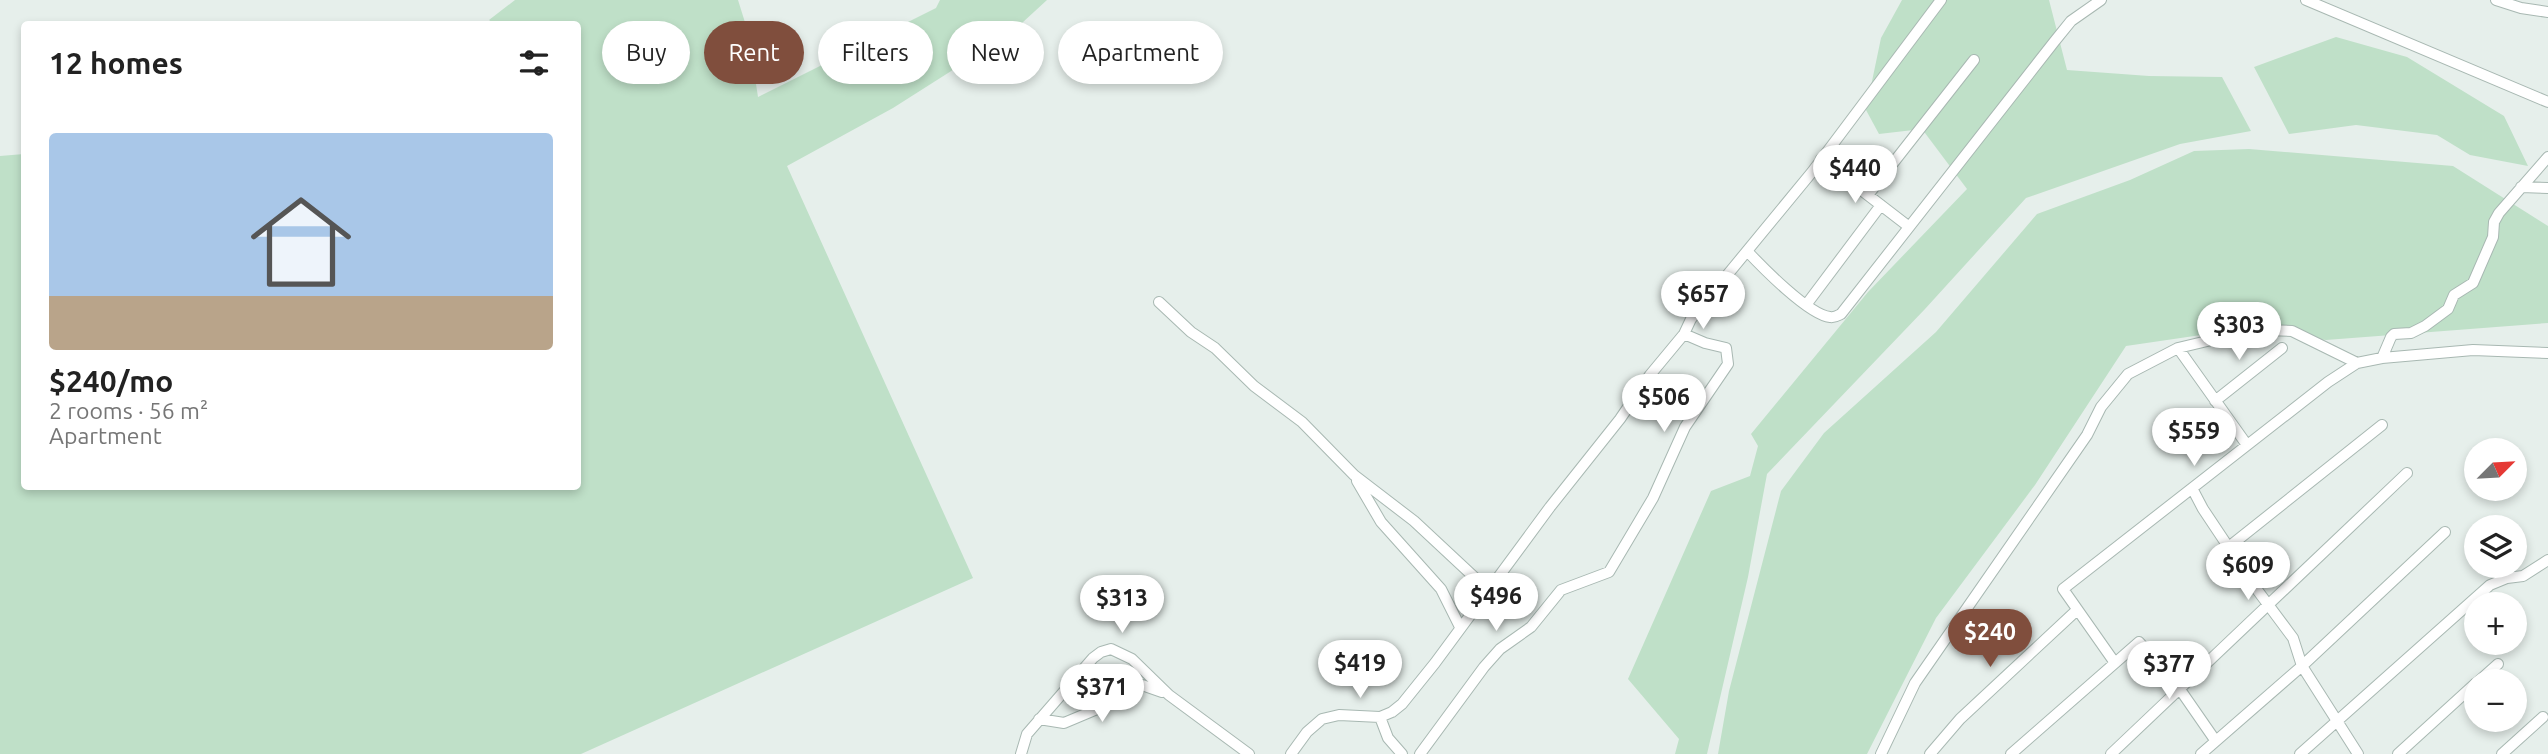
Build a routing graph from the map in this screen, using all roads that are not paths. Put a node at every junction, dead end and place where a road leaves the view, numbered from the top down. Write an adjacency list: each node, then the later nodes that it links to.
1 (1941, 0): 9 (street)
2 (2101, 0): 14 (street)
3 (2306, 0): 7 (street)
4 (2496, 0): 5 (street)
5 (2548, 12)
6 (1974, 60): 12 (street)
7 (2548, 102)
8 (2548, 157): 10 (street)
9 (1821, 159): 12 (street); 15 (street)
10 (2521, 187): 11 (street); 22 (street)
11 (2548, 188)
12 (1868, 195): 13 (street)
13 (1881, 205): 14 (street); 17 (street)
14 (1908, 226): 17 (street)
15 (1746, 251): 17 (street); 18 (street)
16 (1159, 302): 28 (street)
17 (1806, 305)
18 (1684, 334): 33 (street); 53 (street)
19 (2178, 348): 23 (street); 24 (street); 54 (street)
20 (2282, 348): 24 (street)
21 (2548, 353): 22 (street)
22 (2382, 358): 23 (street)
23 (2357, 363): 26 (street)
24 (2215, 401): 26 (street)
25 (2382, 425): 31 (street)
26 (2247, 445): 29 (street)
27 (2407, 473): 34 (street)
28 (1354, 475): 33 (street); 36 (street)
29 (2193, 489): 31 (street); 35 (street)
30 (2445, 532): 39 (street)
31 (2230, 546): 34 (street)
32 (2548, 560): 47 (street)
33 (1488, 590): 36 (street)
34 (2269, 603): 39 (street); 41 (street)
35 (2077, 610): 37 (street); 55 (street)
36 (1460, 627): 44 (street)
37 (2115, 663): 41 (street); 56 (street)
38 (2498, 664): 40 (street)
39 (2302, 666): 47 (street); 48 (street)
40 (2492, 669)
41 (2179, 688): 48 (street); 57 (street)
42 (1169, 695): 46 (street); 46 (street); 50 (street)
43 (2464, 695): 61 (street)
44 (1380, 717): 51 (street); 52 (street)
45 (2543, 718): 62 (street)
46 (1039, 719): 49 (street)
47 (2337, 722): 59 (street); 60 (street)
48 (2215, 740): 58 (street)
49 (1021, 754)
50 (1249, 754)
51 (1292, 754)
52 (1402, 754)
53 (1420, 754)
54 (1881, 754)
55 (1930, 754)
56 (2011, 754)
57 (2110, 754)
58 (2201, 754)
59 (2300, 754)
60 (2358, 754)
61 (2398, 754)
62 (2502, 754)

